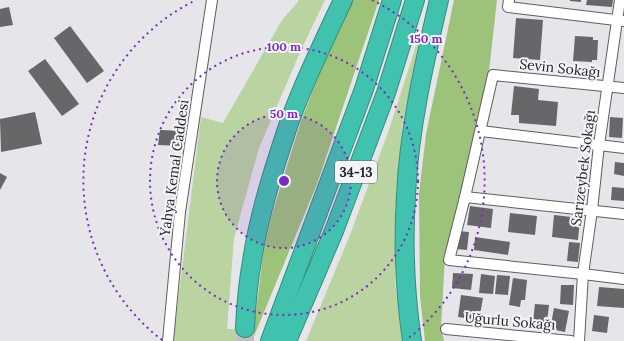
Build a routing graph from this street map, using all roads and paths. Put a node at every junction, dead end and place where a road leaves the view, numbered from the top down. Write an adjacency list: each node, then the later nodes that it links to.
1 (212, 0): 22 (street, Yahya Kemal Caddesi)
2 (343, 0): 20 (highway)
3 (392, 0): 17 (highway, 34-13)
4 (415, 0): 25 (highway, 34-13)
5 (438, 0): 26 (highway)
6 (620, 0): 8 (street, Sarızeybek Sokağı)
7 (509, 4): 8 (street)
8 (621, 21): 9 (street, Sarızeybek Sokağı)
9 (608, 87): 10 (street, Sevin Sokağı); 11 (street, Sevin Sokağı); 12 (street, Sarızeybek Sokağı)
10 (624, 88)
11 (481, 131): 12 (street); 14 (street)
12 (599, 145): 13 (street); 15 (street, Sarızeybek Sokağı)
13 (624, 148)
14 (466, 197): 15 (street); 18 (street)
15 (592, 210): 16 (street); 18 (street, Sarızeybek Sokağı)
16 (624, 214)
17 (308, 241): 23 (highway); 24 (highway, 34-13)
18 (583, 274): 19 (street); 28 (street, Sarızeybek Sokağı)
19 (624, 279)
20 (245, 328)
21 (446, 329): 27 (street, Uğurlu Sokağı)
22 (168, 341)
23 (261, 341)
24 (270, 341)
25 (287, 341)
26 (412, 341)
27 (571, 341)
28 (579, 341)

